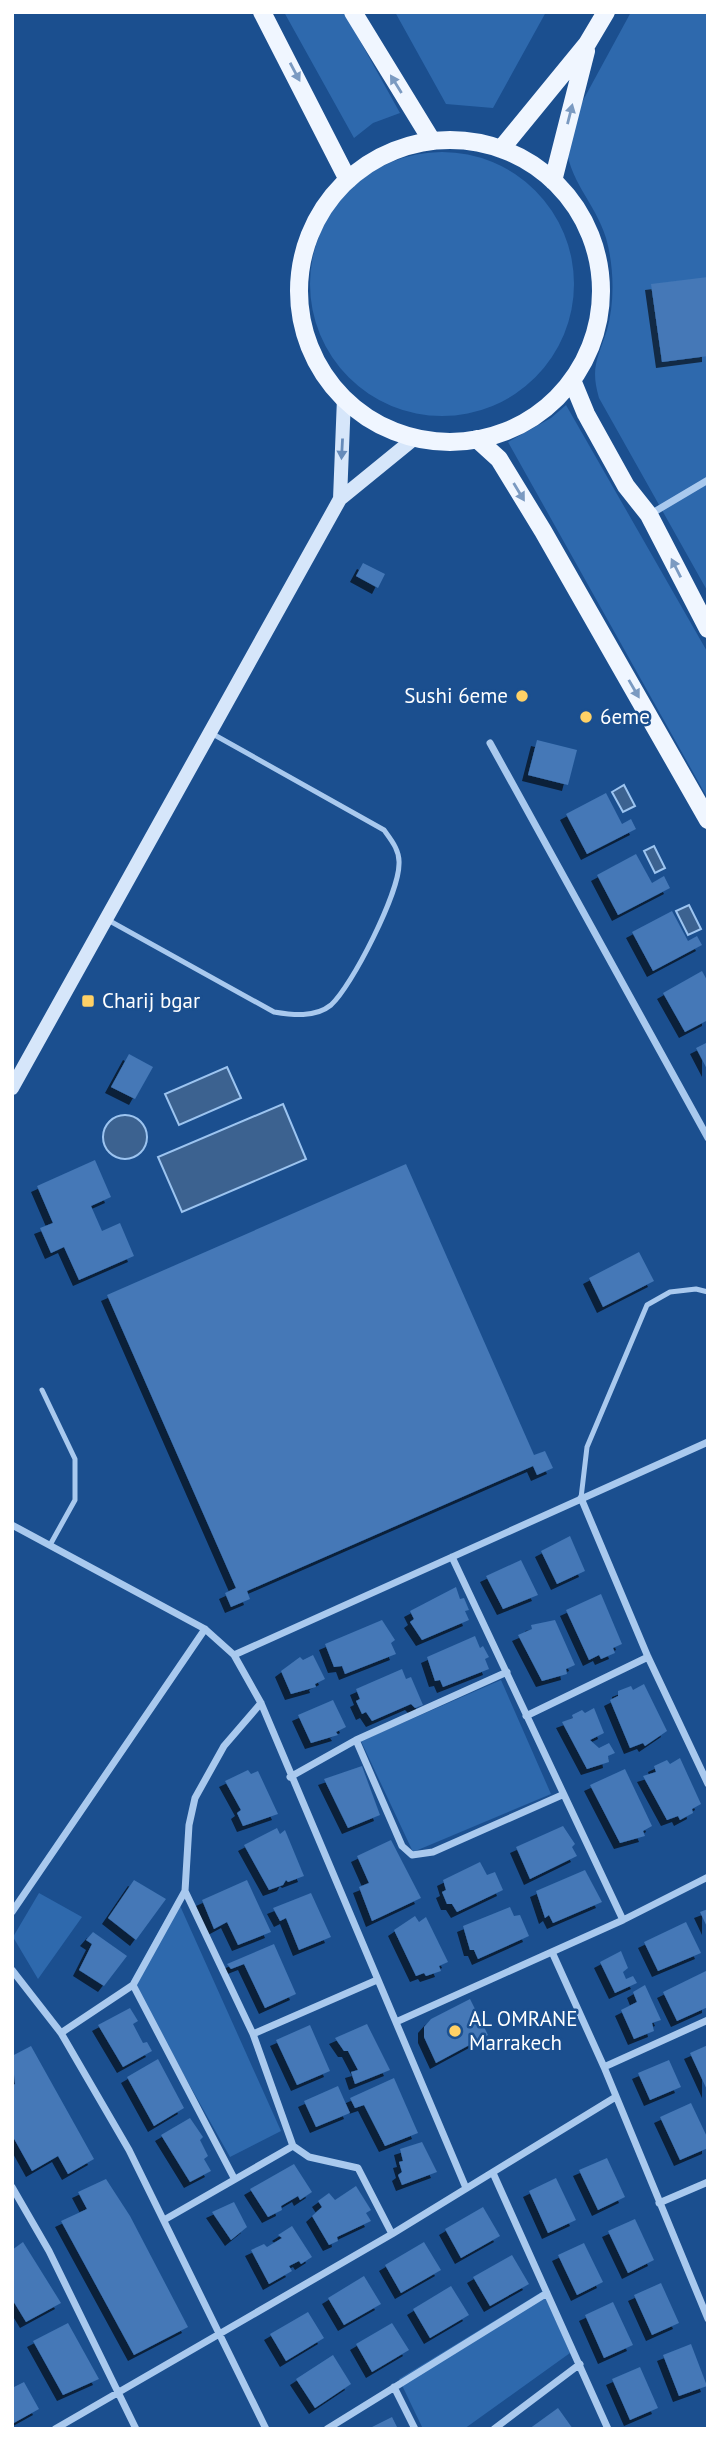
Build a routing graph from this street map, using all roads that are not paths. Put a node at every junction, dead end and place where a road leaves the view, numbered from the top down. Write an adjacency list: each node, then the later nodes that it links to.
1 (262, 12): 7 (main road, one-way to 7)
2 (353, 12): 5 (main road, one-way to 2)
3 (606, 12): 4 (main road)
4 (587, 44): 6 (main road); 8 (main road, one-way to 4)
5 (432, 141): 6 (main road); 7 (main road)
6 (501, 149): 8 (main road)
7 (348, 180): 10 (main road)
8 (553, 181): 9 (main road)
9 (572, 380): 12 (main road); 15 (main road)
10 (344, 398): 11 (main road); 14 (main road, one-way to 14)
11 (416, 437): 12 (main road); 14 (main road)
12 (477, 439): 19 (main road, one-way to 19)
13 (708, 480): 15 (street)
14 (340, 499): 17 (main road)
15 (649, 515): 16 (main road, one-way to 15)
16 (708, 629)
17 (211, 733): 20 (main road); 20 (lane)
18 (490, 743): 22 (street)
19 (708, 820)
20 (108, 920): 21 (main road)
21 (12, 1088)
22 (708, 1139)
23 (708, 1292): 26 (lane)
24 (42, 1390): 28 (lane)
25 (708, 1442): 26 (street)
26 (581, 1499): 29 (street); 32 (street)
27 (12, 1525): 28 (street)
28 (50, 1545): 30 (street)
29 (452, 1557): 31 (street); 33 (street)
30 (205, 1629): 31 (street); 42 (street)
31 (234, 1656): 34 (street)
32 (648, 1657): 35 (street); 38 (street)
33 (506, 1672): 35 (street); 36 (street)
34 (261, 1703): 37 (street); 41 (street)
35 (526, 1716): 39 (street)
36 (356, 1740): 37 (street); 39 (street)
37 (290, 1777): 46 (street)
38 (708, 1784)
39 (562, 1795): 43 (street)
40 (708, 1877): 43 (street)
41 (185, 1891): 47 (street); 51 (street)
42 (12, 1912)
43 (623, 1920): 44 (street)
44 (552, 1952): 49 (street); 52 (street)
45 (12, 1970): 50 (street)
46 (377, 1980): 49 (street); 51 (street)
47 (133, 1985): 50 (street); 56 (street)
48 (708, 2020): 52 (street)
49 (396, 2022): 59 (street)
50 (61, 2033): 61 (street)
51 (253, 2034): 54 (street)
52 (604, 2067): 53 (street)
53 (614, 2098): 55 (street); 60 (street)
54 (293, 2146): 56 (street); 62 (street)
55 (493, 2173): 59 (street); 63 (street)
56 (234, 2178): 61 (street)
57 (708, 2182): 60 (street)
58 (12, 2187): 68 (street)
59 (466, 2188): 62 (street)
60 (659, 2203): 64 (street)
61 (164, 2220): 65 (street)
62 (392, 2234): 65 (street)
63 (547, 2293): 66 (street); 67 (street)
64 (708, 2319)
65 (219, 2336): 68 (street); 71 (street)
66 (580, 2364): 74 (street); 75 (street)
67 (394, 2387): 72 (street); 73 (street)
68 (120, 2392): 69 (street); 70 (street)
69 (55, 2429)
70 (136, 2429)
71 (266, 2429)
72 (327, 2429)
73 (415, 2429)
74 (494, 2429)
75 (608, 2429)

